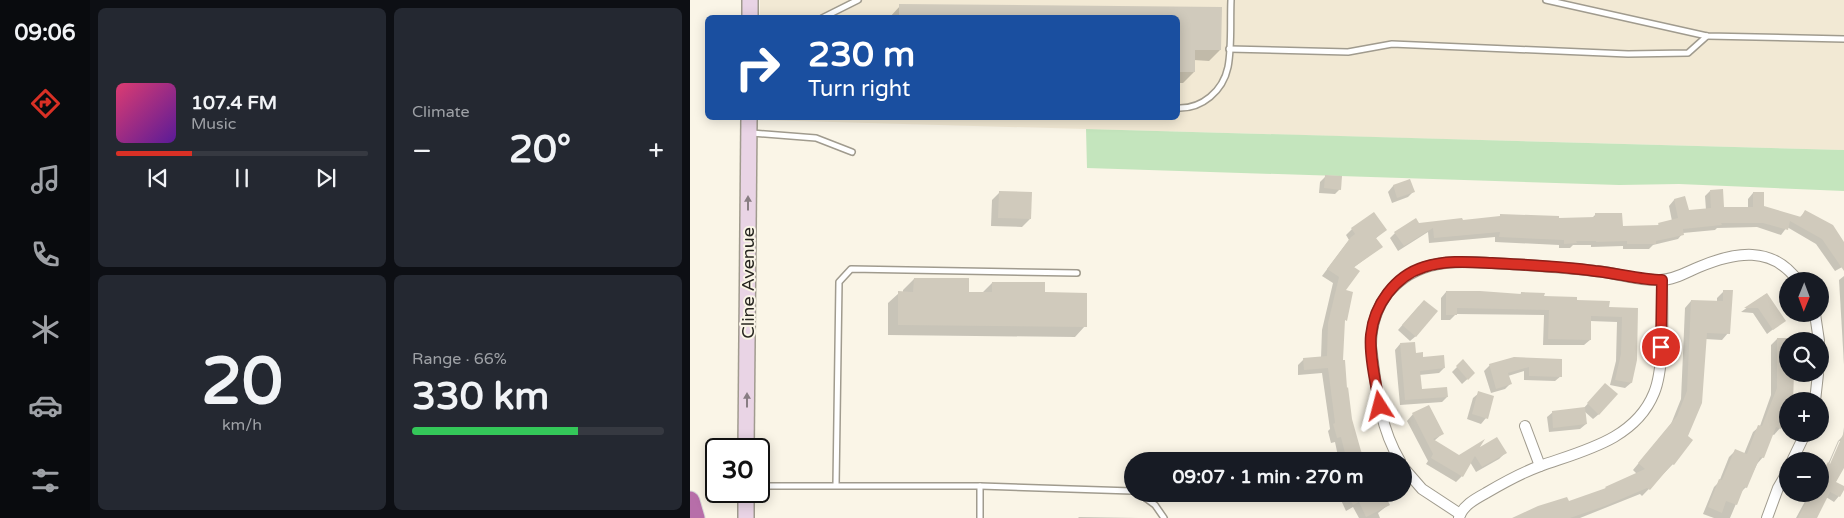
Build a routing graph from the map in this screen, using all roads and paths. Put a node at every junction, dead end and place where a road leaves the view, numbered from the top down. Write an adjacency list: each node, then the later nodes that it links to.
1 (750, 0): 5 (main road)
2 (858, 0): 6 (lane)
3 (1231, 0): 9 (lane)
4 (1546, 0): 7 (lane)
5 (750, 15)
6 (828, 15)
7 (1706, 36): 8 (lane); 9 (lane)
8 (1844, 39)
9 (1228, 49): 10 (lane)
10 (1180, 108)
11 (749, 125): 12 (lane); 17 (main road, Cline Avenue, one-way to 11)
12 (852, 152)
13 (1790, 272): 15 (street)
14 (1077, 273): 21 (lane)
15 (1662, 280): 18 (street); 19 (street)
16 (1525, 426): 19 (street)
17 (746, 438)
18 (1395, 452)
19 (1540, 466): 29 (street)
20 (1412, 478): 29 (street)
21 (836, 485): 22 (lane); 23 (lane)
22 (770, 486)
23 (980, 486): 25 (lane); 32 (lane)
24 (1779, 486): 34 (street)
25 (1124, 489)
26 (690, 501): 30 (highway)
27 (1151, 502): 33 (lane)
28 (746, 503): 31 (main road)
29 (1459, 516)
30 (695, 518)
31 (746, 518)
32 (980, 518)
33 (1164, 518)
34 (1767, 518)

